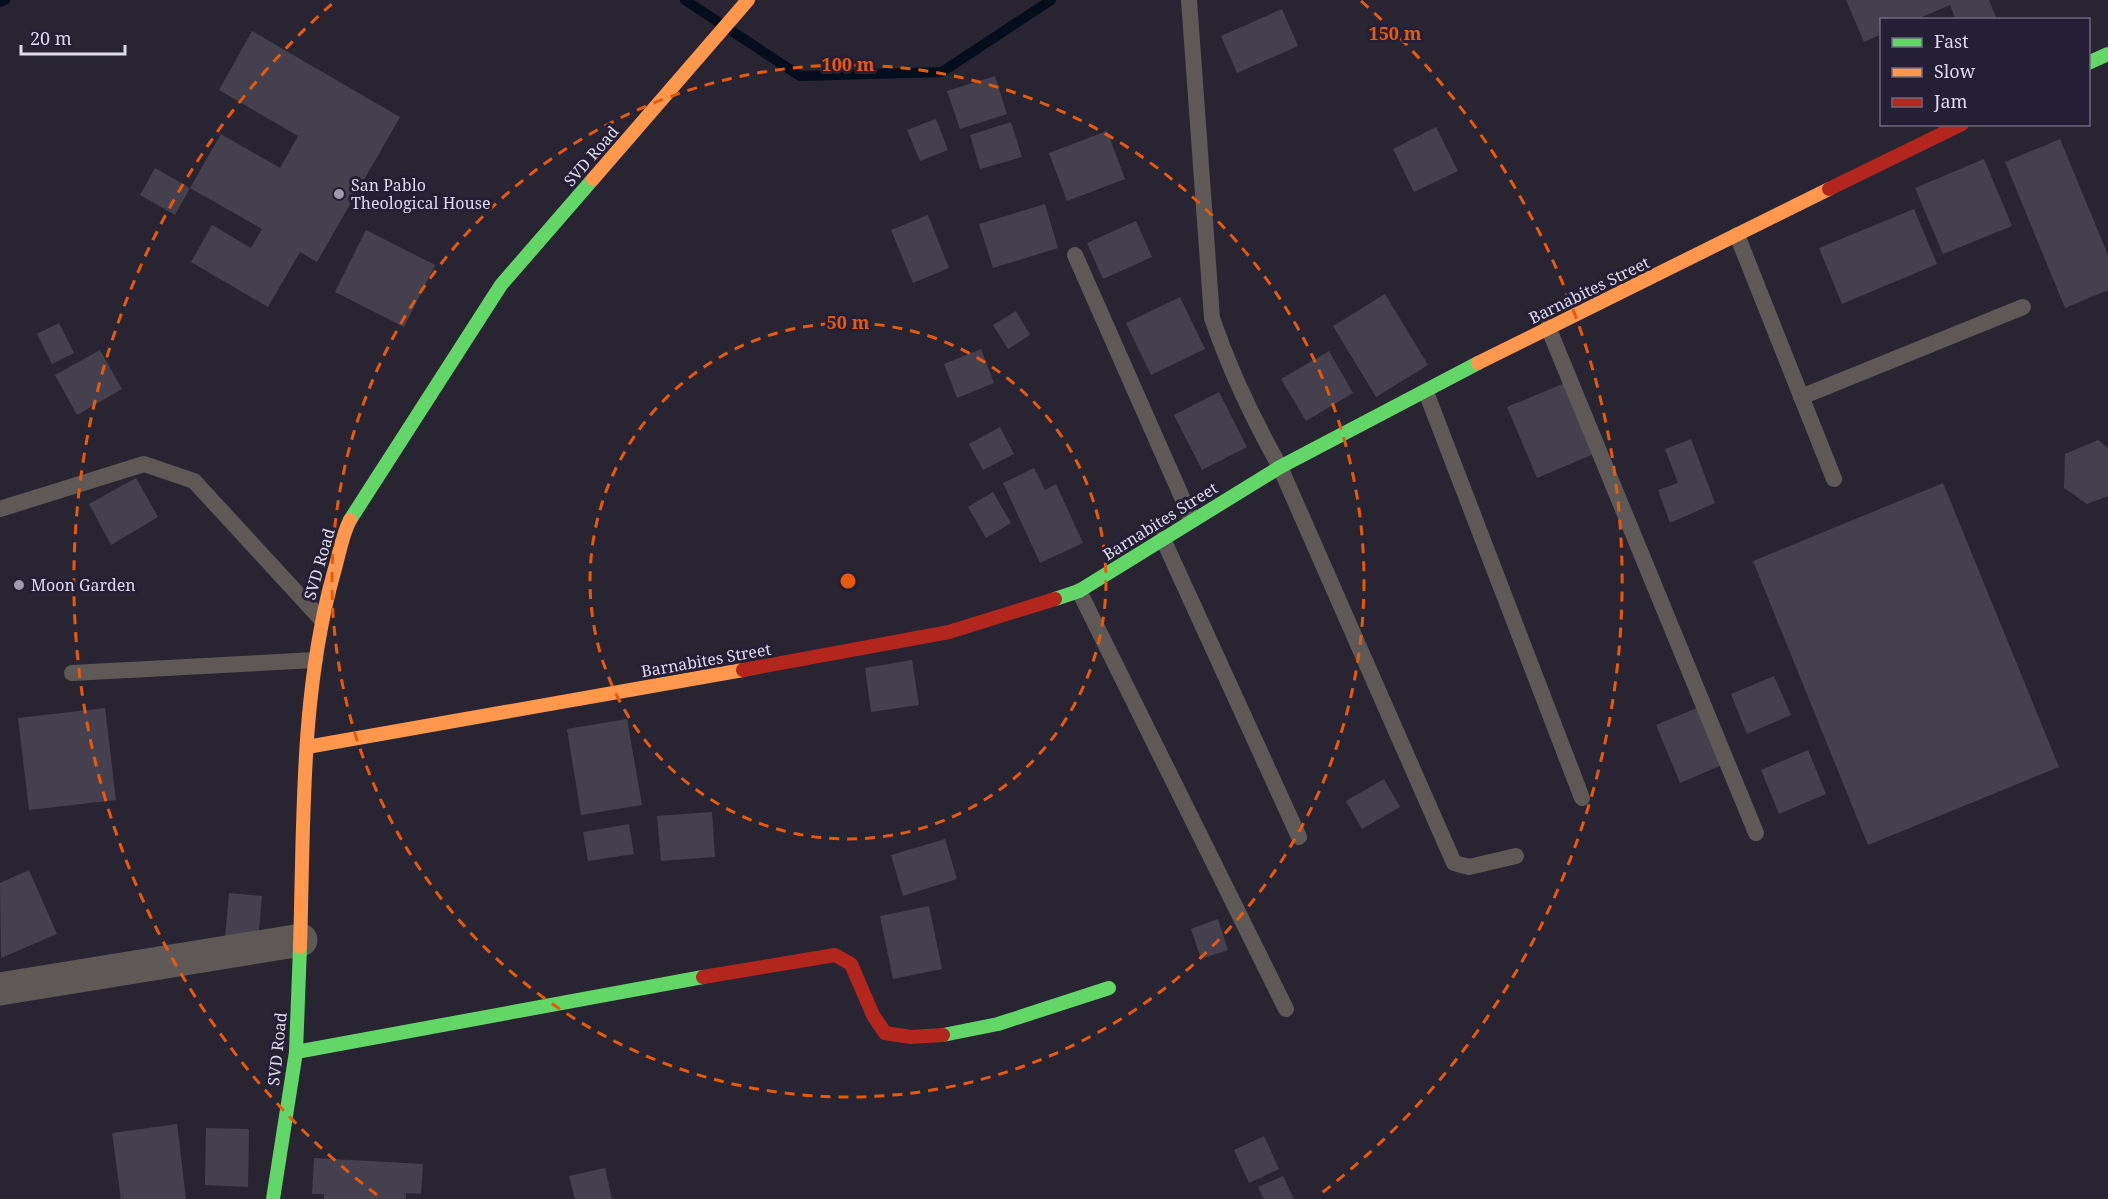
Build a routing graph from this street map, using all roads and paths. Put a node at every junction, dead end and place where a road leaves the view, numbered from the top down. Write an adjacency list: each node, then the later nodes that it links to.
1 (748, 0): 18 (street, SVD Road)
2 (1189, 0): 12 (lane)
3 (2108, 54): 4 (street)
4 (2090, 62)
5 (1958, 126): 6 (street, Barnabites Street)
6 (1737, 235): 9 (street, Barnabites Street); 11 (lane)
7 (1075, 255): 15 (lane)
8 (2023, 307): 11 (lane)
9 (1548, 327): 10 (street, Barnabites Street); 23 (lane)
10 (1426, 392): 12 (street, Barnabites Street); 22 (lane)
11 (1801, 397): 13 (lane)
12 (1280, 467): 15 (street, Barnabites Street); 25 (lane)
13 (1834, 479)
14 (0, 509): 18 (lane)
15 (1192, 520): 16 (street, Barnabites Street)
16 (1163, 539): 17 (street, Barnabites Street); 24 (lane)
17 (1079, 591): 21 (street, Barnabites Street); 29 (lane)
18 (321, 619): 19 (street, SVD Road)
19 (315, 660): 20 (lane); 21 (street, SVD Road)
20 (72, 673)
21 (307, 747): 26 (street, SVD Road)
22 (1582, 798)
23 (1756, 833)
24 (1299, 837)
25 (1516, 856)
26 (301, 940): 28 (street); 30 (street, SVD Road)
27 (1109, 988): 30 (street)
28 (0, 989)
29 (1286, 1009)
30 (297, 1052): 31 (street, SVD Road)
31 (273, 1199)

